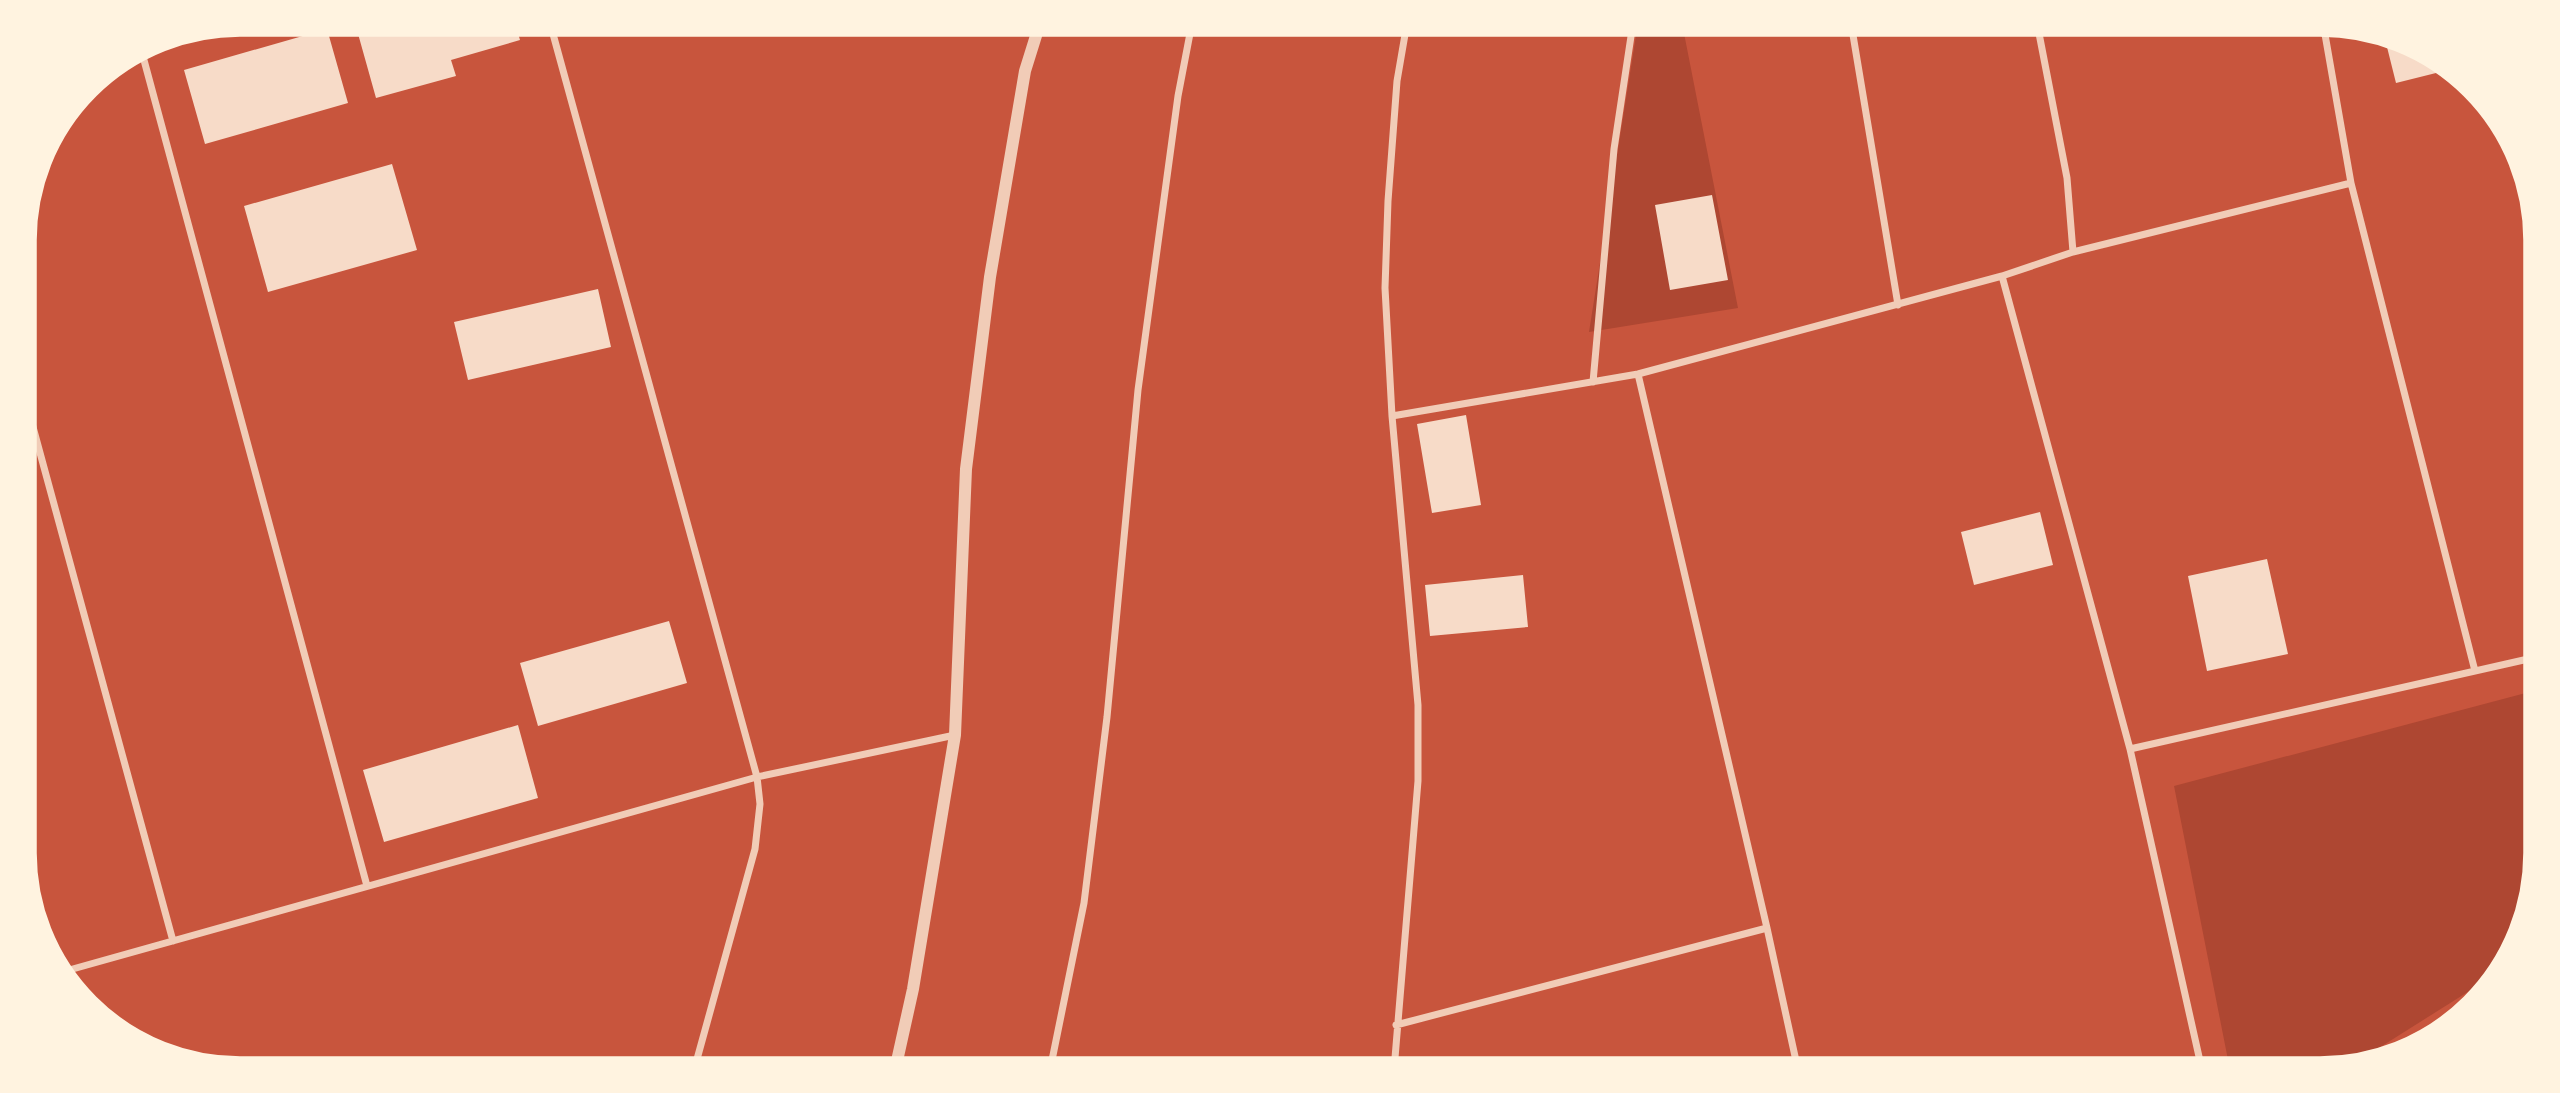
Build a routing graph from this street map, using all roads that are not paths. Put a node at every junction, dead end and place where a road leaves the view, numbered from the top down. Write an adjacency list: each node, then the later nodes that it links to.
1 (553, 35): 22 (street)
2 (1036, 35): 20 (street)
3 (1190, 35): 30 (street)
4 (1405, 35): 16 (street)
5 (1631, 35): 15 (street)
6 (1853, 35): 13 (street)
7 (2039, 35): 11 (street)
8 (2325, 35): 10 (street)
9 (144, 59): 23 (street)
10 (2351, 183): 11 (street); 19 (street)
11 (2073, 253): 12 (street)
12 (2002, 276): 13 (street); 21 (street)
13 (1898, 305): 14 (street)
14 (1638, 374): 15 (street); 24 (street)
15 (1594, 382): 16 (street)
16 (1392, 416): 27 (street)
17 (35, 434): 25 (street)
18 (2525, 660): 19 (street)
19 (2475, 671): 21 (street)
20 (955, 735): 22 (street); 29 (street)
21 (2130, 749): 33 (street)
22 (757, 777): 23 (street); 28 (street)
23 (366, 887): 25 (street)
24 (1767, 928): 27 (street); 32 (street)
25 (173, 941): 26 (street)
26 (71, 969)
27 (1396, 1025): 31 (street)
28 (697, 1058)
29 (898, 1058)
30 (1052, 1058)
31 (1395, 1058)
32 (1795, 1058)
33 (2199, 1058)

